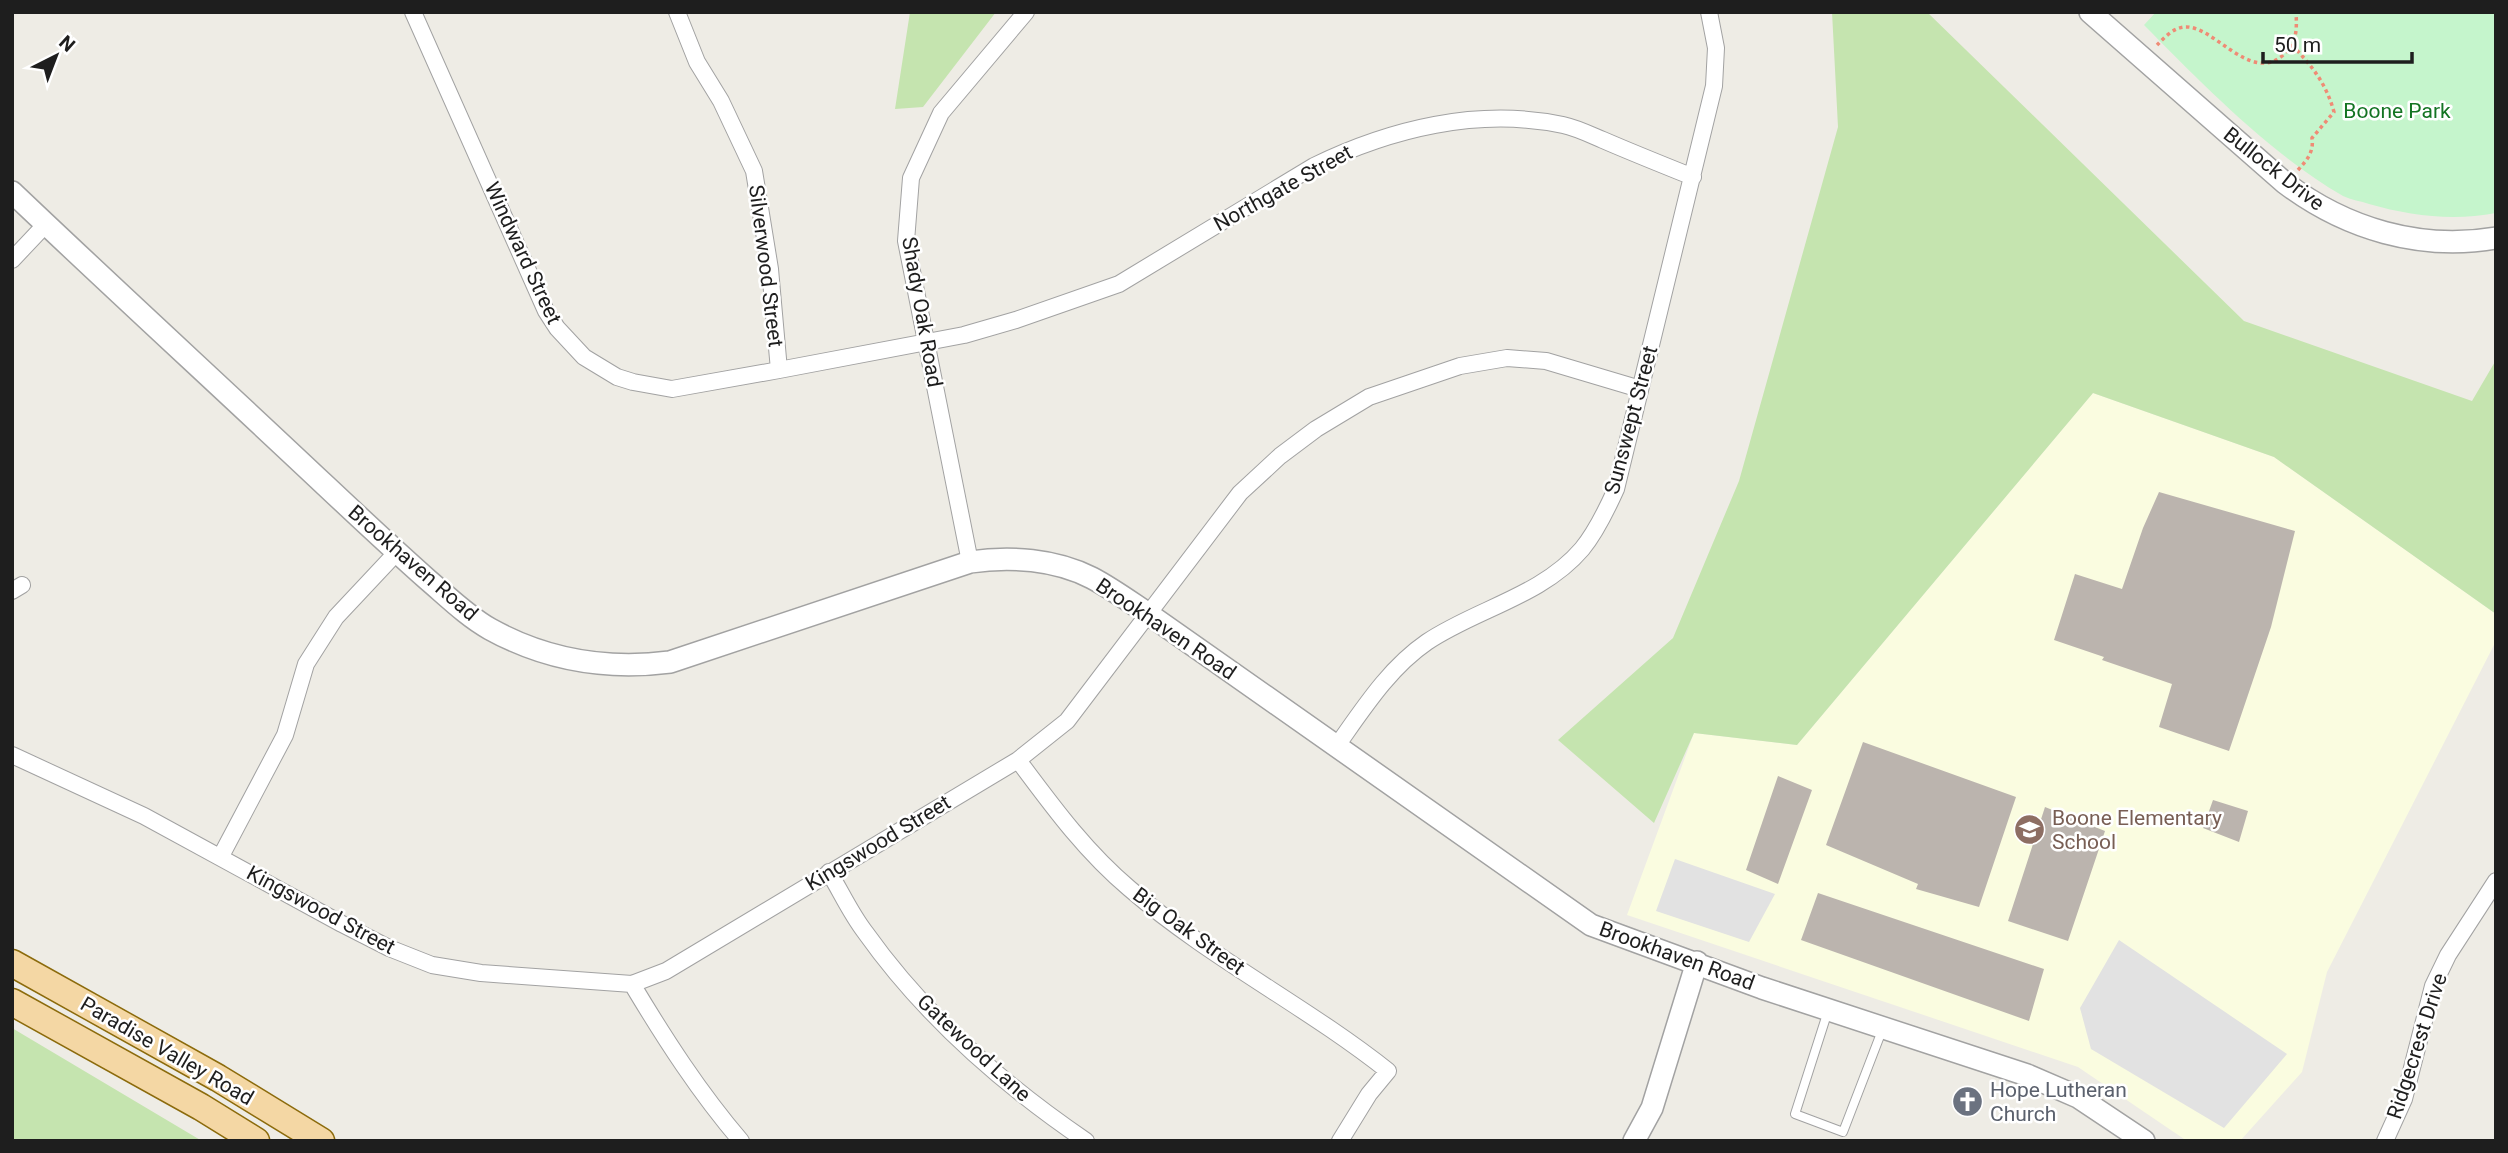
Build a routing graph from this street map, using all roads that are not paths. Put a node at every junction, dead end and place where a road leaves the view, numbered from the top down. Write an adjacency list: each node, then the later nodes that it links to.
1 (413, 12): 12 (street, Windward Street)
2 (677, 12): 12 (street, Silverwood Street)
3 (1026, 12): 11 (street, Shady Oak Road)
4 (1709, 12): 6 (street, Sunswept Street)
5 (2090, 12): 9 (street, Bullock Drive)
6 (1693, 177): 11 (street, Northgate Street); 13 (street, Sunswept Street)
7 (12, 192): 8 (street, Brookhaven Road)
8 (46, 225): 10 (street); 14 (street, Brookhaven Road)
9 (2496, 238)
10 (12, 260)
11 (925, 342): 12 (street, Windward Street); 15 (street, Shady Oak Road)
12 (779, 370)
13 (1640, 389): 16 (street, Kingswood Street); 17 (street, Sunswept Street)
14 (397, 552): 15 (street, Brookhaven Road); 20 (street)
15 (970, 562): 16 (street, Brookhaven Road)
16 (1147, 612): 17 (street, Brookhaven Road); 19 (street, Kingswood Street)
17 (1336, 747): 23 (street, Brookhaven Road)
18 (12, 755): 20 (street, Kingswood Street)
19 (1018, 760): 21 (street, Kingswood Street); 33 (street, Big Oak Street)
20 (221, 856): 25 (street, Kingswood Street)
21 (830, 872): 25 (street, Kingswood Street); 32 (street, Gatewood Lane)
22 (2496, 881): 36 (street, Ridgecrest Drive)
23 (1697, 962): 27 (street, Brookhaven Road); 34 (street)
24 (12, 963): 30 (main road, Paradise Valley Road)
25 (632, 984): 31 (street)
26 (12, 1002): 29 (main road, Paradise Valley Road)
27 (1828, 1010): 28 (street, Brookhaven Road); 28 (lane)
28 (1883, 1028): 35 (street, Brookhaven Road)
29 (256, 1141)
30 (321, 1141)
31 (741, 1141)
32 (1086, 1141)
33 (1340, 1141)
34 (1634, 1141)
35 (2144, 1141)
36 (2385, 1141)

